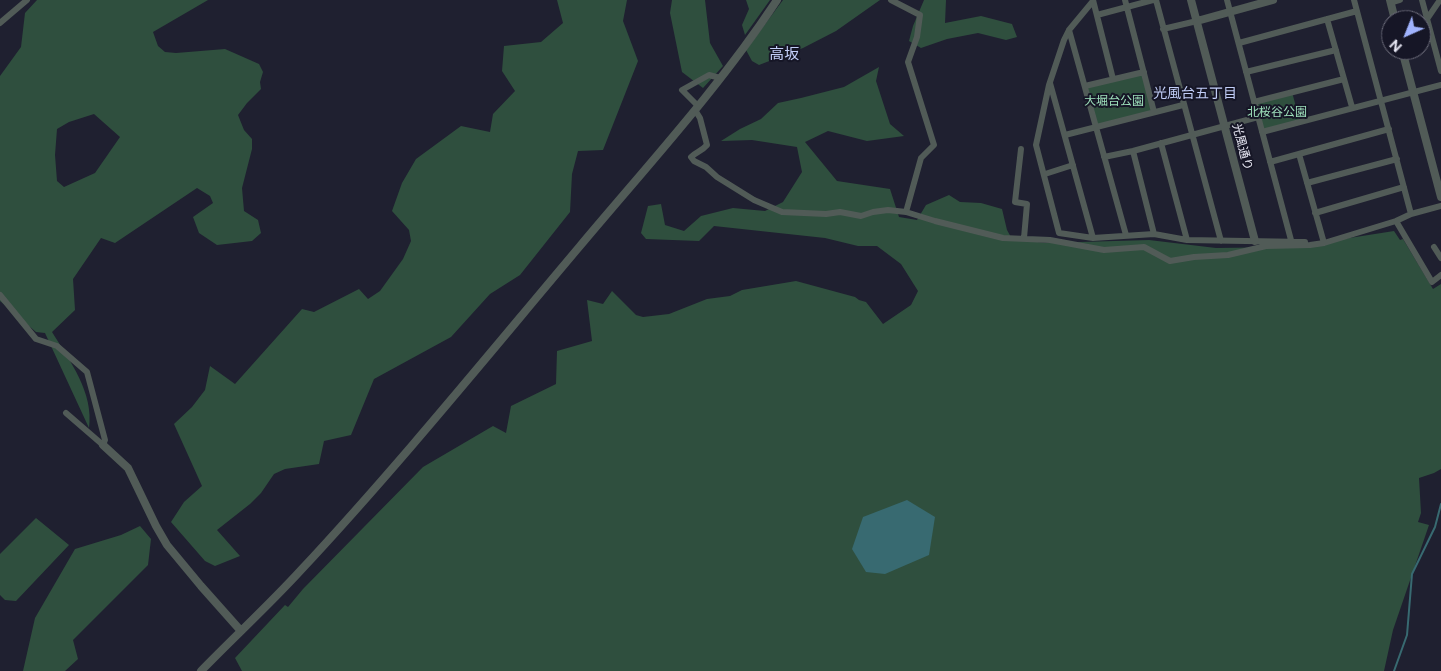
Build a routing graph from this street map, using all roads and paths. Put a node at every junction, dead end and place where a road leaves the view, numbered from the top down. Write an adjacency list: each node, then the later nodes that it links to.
1 (27, 0): 20 (street)
2 (777, 0): 31 (street)
3 (891, 0): 64 (street)
4 (1093, 0): 17 (street); 22 (street)
5 (1155, 0): 13 (street); 23 (street)
6 (1192, 0): 19 (street, 光風通り)
7 (1227, 0): 15 (street)
8 (1274, 0): 15 (street)
9 (1354, 0): 14 (street)
10 (1400, 0): 12 (street)
11 (1440, 0): 16 (street)
12 (1390, 1)
13 (1126, 4): 17 (street); 29 (street)
14 (1357, 11): 18 (street); 38 (street)
15 (1230, 12): 19 (street); 24 (street)
16 (1431, 14)
17 (1097, 15): 32 (street)
18 (1327, 19): 24 (street); 25 (street)
19 (1197, 21): 23 (street); 45 (street, 光風通り)
20 (0, 23)
21 (1431, 28): 26 (street)
22 (1069, 30): 34 (street); 36 (street)
23 (1164, 30): 40 (street)
24 (1238, 43): 30 (street)
25 (1336, 50): 30 (street); 33 (street)
26 (1438, 50): 28 (street)
27 (1404, 60): 37 (street)
28 (1441, 71)
29 (1144, 72): 32 (street); 43 (street)
30 (1246, 72): 39 (street)
31 (720, 78): 42 (street); 42 (street)
32 (1113, 79): 36 (street)
33 (1344, 79): 39 (street); 41 (street)
34 (1050, 82): 50 (street); 59 (street)
35 (1441, 85): 37 (street)
36 (1085, 86): 46 (street)
37 (1412, 91): 38 (street); 62 (street)
38 (1381, 100): 41 (street); 47 (street)
39 (1254, 102): 44 (street)
40 (1183, 104): 43 (street); 49 (street)
41 (1352, 107): 48 (street)
42 (697, 108): 64 (street); 83 (street)
43 (1154, 112): 46 (street)
44 (1258, 117): 45 (street); 48 (street)
45 (1224, 126): 49 (street); 75 (street, 光風通り)
46 (1096, 127): 50 (street); 55 (street)
47 (1389, 129): 54 (street); 56 (street)
48 (1262, 132): 57 (street)
49 (1191, 135): 51 (street); 74 (street)
50 (1065, 136): 58 (street)
51 (1162, 143): 53 (street); 72 (street)
52 (1021, 149): 70 (street)
53 (1133, 151): 55 (street); 68 (street)
54 (1299, 154): 57 (street); 60 (street)
55 (1104, 157): 69 (street)
56 (1397, 159): 60 (street); 61 (street)
57 (1270, 162): 73 (street)
58 (1073, 165): 59 (street); 71 (street)
59 (1045, 174): 71 (street)
60 (1307, 183): 65 (street)
61 (1404, 187): 65 (street); 66 (street)
62 (1441, 197)
63 (1441, 206): 66 (street)
64 (906, 212): 70 (street)
65 (1315, 213): 76 (street)
66 (1412, 214): 67 (street)
67 (1396, 221): 76 (street); 79 (street)
68 (1154, 234): 69 (street); 72 (street)
69 (1126, 235): 71 (street)
70 (1024, 238): 76 (street)
71 (1093, 238)
72 (1187, 240): 74 (street)
73 (1291, 240): 75 (street); 76 (street)
74 (1221, 241): 75 (street)
75 (1255, 241)
76 (1324, 243)
77 (1434, 247): 78 (street)
78 (1441, 258)
79 (1441, 275)
80 (0, 295): 82 (street)
81 (66, 412): 82 (street)
82 (103, 445): 83 (street)
83 (241, 631): 84 (street)
84 (201, 671)

